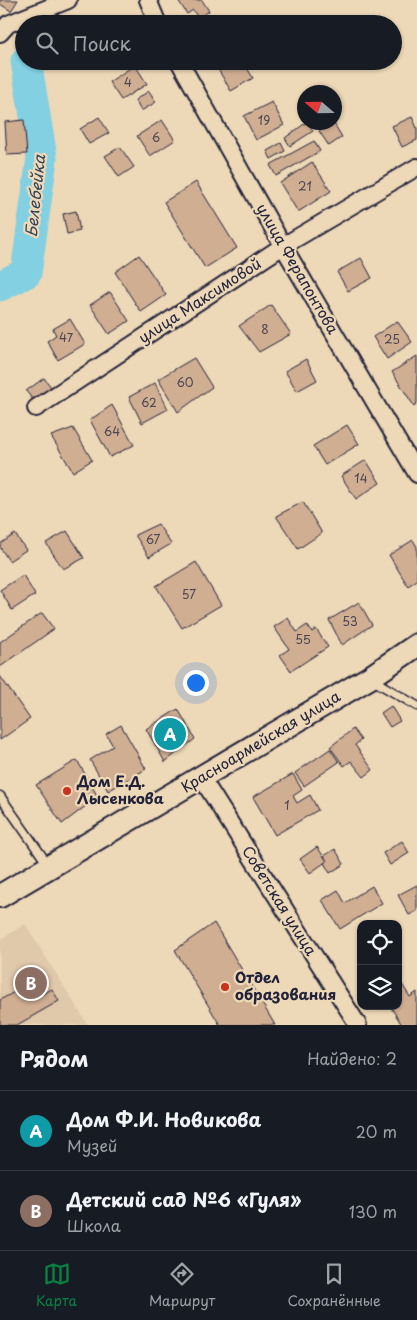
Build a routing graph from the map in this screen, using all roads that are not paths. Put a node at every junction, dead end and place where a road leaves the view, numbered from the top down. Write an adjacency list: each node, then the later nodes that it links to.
1 (68, 0): 4 (street)
2 (139, 0): 3 (street)
3 (153, 13)
4 (28, 15)
5 (15, 20): 6 (street)
6 (2, 25)
7 (184, 70): 9 (street, улица Ферапонтова)
8 (417, 167): 9 (street, улица Максимовой)
9 (283, 246): 10 (street, улица Максимовой); 11 (street, улица Ферапонтова)
10 (36, 408)
11 (417, 474)
12 (417, 646): 13 (main road, Красноармейская улица)
13 (369, 678): 14 (lane); 15 (main road, Красноармейская улица)
14 (417, 706)
15 (200, 777): 17 (main road, Красноармейская улица); 19 (street, Советская улица)
16 (0, 796): 17 (lane)
17 (50, 867): 18 (main road, Красноармейская улица)
18 (0, 896)
19 (358, 1025)

